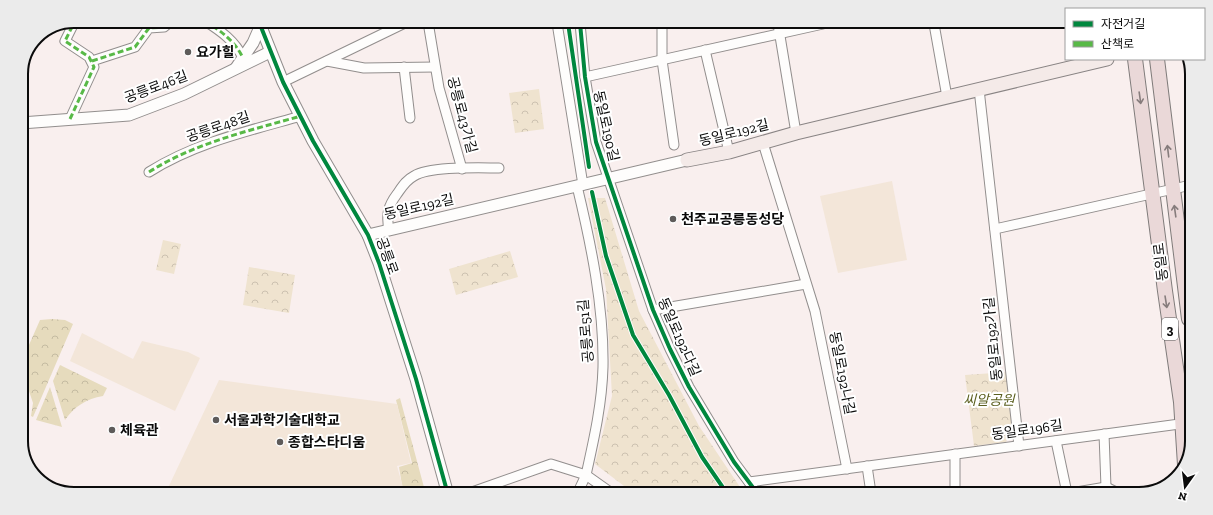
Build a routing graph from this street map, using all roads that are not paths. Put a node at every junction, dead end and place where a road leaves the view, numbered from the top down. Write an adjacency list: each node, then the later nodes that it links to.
1 (71, 28): 22 (street)
2 (149, 28): 22 (street)
3 (216, 28): 17 (street)
4 (258, 28): 17 (street)
5 (261, 28): 16 (street, 공릉로)
6 (395, 28): 23 (street)
7 (429, 28): 25 (street, 공릉로43가길)
8 (558, 28): 44 (street, 공릉로51길)
9 (580, 28): 27 (street)
10 (662, 28): 18 (street)
11 (779, 28): 14 (street)
12 (806, 28): 14 (street, 동일로190길)
13 (935, 28): 30 (street)
14 (780, 34): 15 (street, 동일로190길); 35 (street)
15 (705, 50): 18 (street, 동일로190길); 38 (street)
16 (270, 52): 26 (street, 공릉로46길); 28 (street, 공릉로)
17 (243, 58): 26 (street)
18 (662, 60): 27 (street, 동일로190길); 37 (street)
19 (1103, 60): 29 (main road, 동일로192길)
20 (1134, 60): 47 (main road, 동일로 / 3, one-way to 47)
21 (1157, 60): 46 (main road, 동일로 / 3, one-way to 21)
22 (92, 61): 33 (street)
23 (327, 61): 24 (street, 공릉로43가길); 28 (street)
24 (404, 67): 25 (street, 공릉로43가길); 32 (street)
25 (435, 67): 41 (street, 공릉로43가길)
26 (234, 70): 33 (street, 공릉로46길)
27 (585, 77): 43 (street, 동일로190길)
28 (283, 82): 31 (street, 공릉로)
29 (979, 89): 30 (main road, 동일로192길); 48 (street, 동일로192가길)
30 (947, 97): 35 (main road, 동일로192길)
31 (300, 116): 42 (street, 공릉로48길); 50 (street, 공릉로)
32 (410, 118)
33 (70, 119): 34 (street, 공릉로46길)
34 (28, 123)
35 (796, 133): 36 (main road, 동일로192길)
36 (763, 143): 38 (main road, 동일로192길); 51 (street, 동일로192나길)
37 (674, 145)
38 (729, 152): 39 (main road, 동일로192길)
39 (687, 160): 43 (street, 동일로192길)
40 (499, 168): 41 (street, 공릉로43가길)
41 (462, 169): 49 (street, 공릉로43가길)
42 (149, 172)
43 (608, 179): 44 (street, 동일로192길); 53 (street, 동일로192다길)
44 (580, 185): 49 (street, 동일로192길); 62 (street, 공릉로51길)
45 (1185, 186): 46 (street)
46 (1172, 189): 47 (street); 52 (main road, 동일로 / 3, one-way to 46)
47 (1153, 194): 48 (street); 54 (main road, 동일로 / 3, one-way to 54)
48 (995, 229): 58 (street, 동일로192가길)
49 (389, 230): 50 (street, 동일로192길)
50 (368, 235): 64 (street, 공릉로)
51 (806, 284): 53 (street); 61 (street, 동일로192나길)
52 (1185, 288)
53 (653, 310): 63 (street, 동일로192다길)
54 (1185, 417)
55 (1185, 424): 56 (street, 동일로196길)
56 (1104, 434): 57 (street, 동일로196길); 72 (street)
57 (1056, 441): 58 (street, 동일로196길); 71 (street)
58 (1019, 446): 59 (street, 동일로196길)
59 (955, 454): 60 (street, 동일로196길); 70 (street)
60 (867, 466): 61 (street, 동일로196길); 69 (street)
61 (847, 469): 63 (street, 동일로196길)
62 (586, 475): 65 (street); 66 (street, 공릉로51길); 67 (street)
63 (749, 482): 68 (street, 동일로192다길)
64 (446, 487)
65 (486, 487)
66 (580, 487)
67 (603, 487)
68 (753, 487)
69 (871, 487)
70 (954, 487)
71 (1065, 487)
72 (1106, 487)

